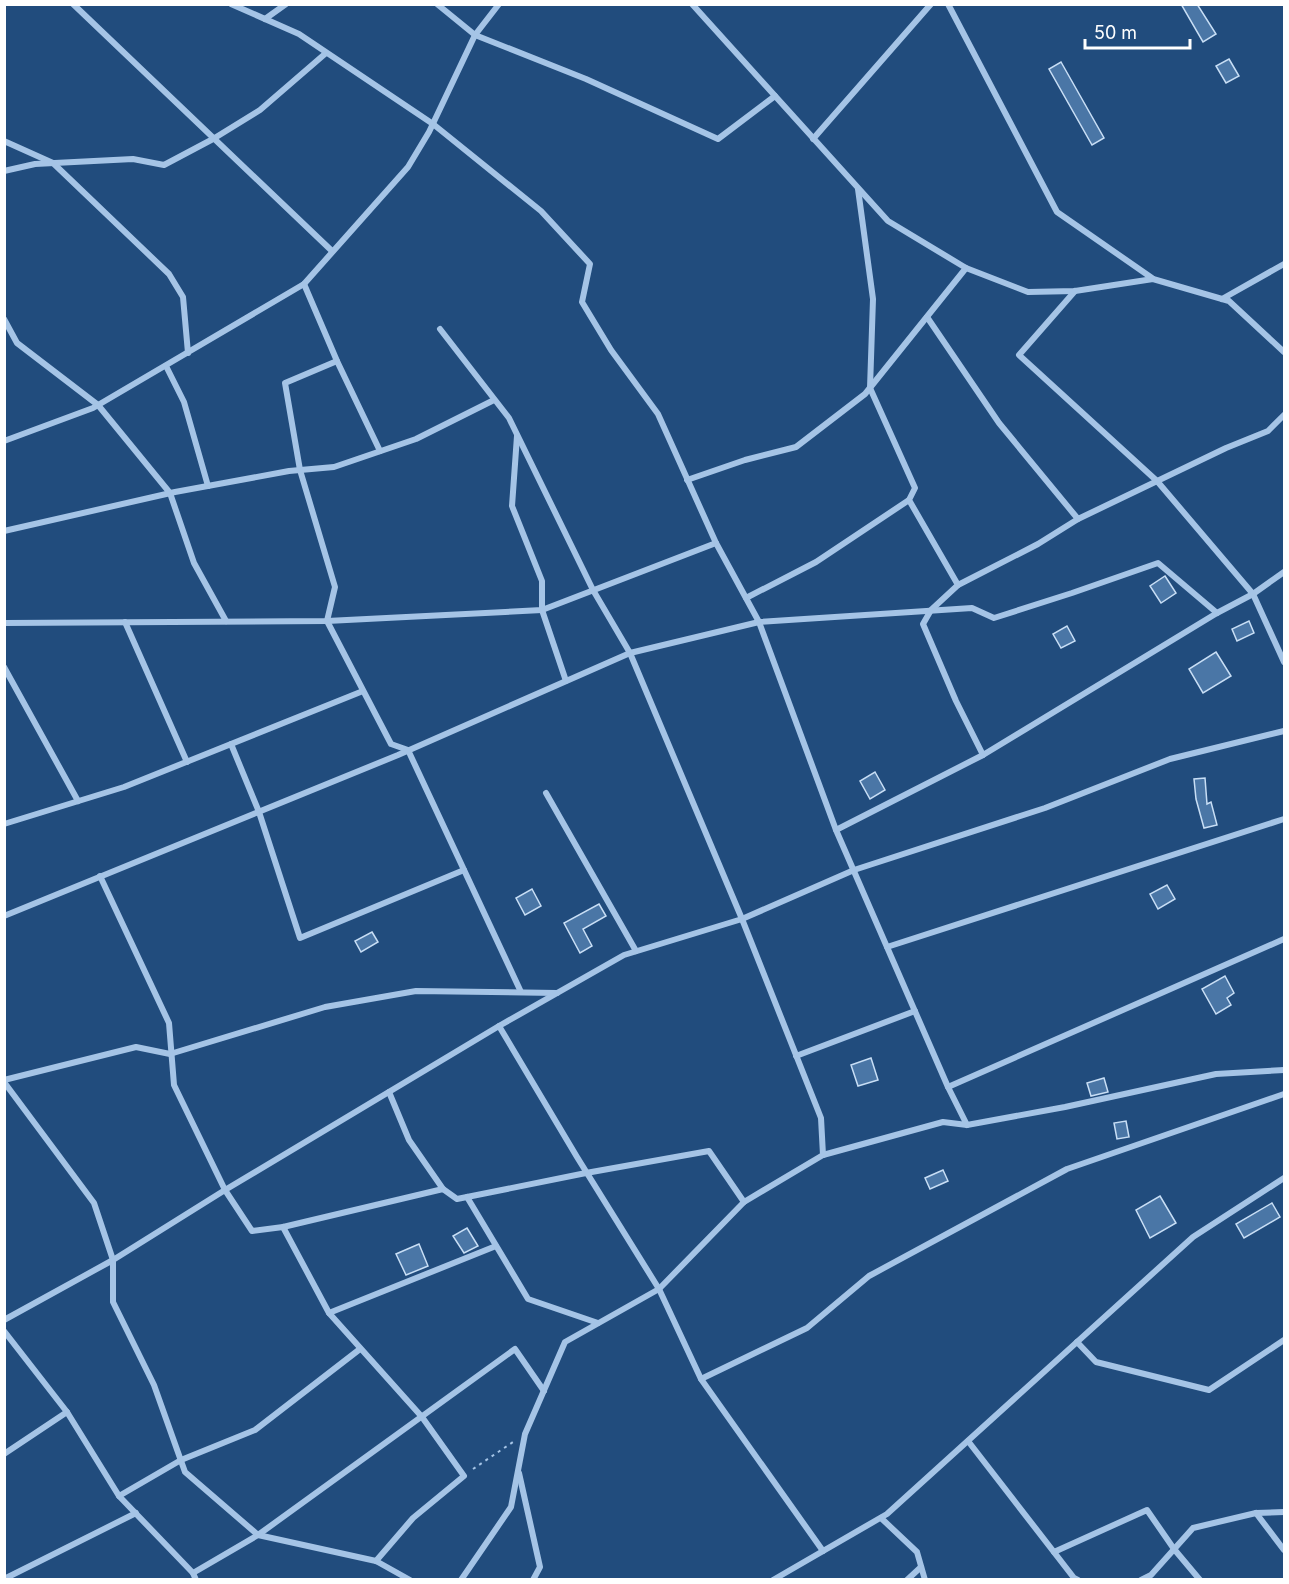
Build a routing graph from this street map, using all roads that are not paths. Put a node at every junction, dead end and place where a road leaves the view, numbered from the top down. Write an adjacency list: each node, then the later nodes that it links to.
1 (72, 4): 14 (street)
2 (231, 4): 9 (street)
3 (286, 4): 9 (street)
4 (437, 4): 10 (street)
5 (499, 4): 10 (street)
6 (692, 4): 12 (street)
7 (931, 4): 15 (street)
8 (948, 4): 23 (street)
9 (265, 20): 11 (street)
10 (475, 35): 12 (street); 13 (street)
11 (326, 53): 13 (street); 14 (street)
12 (775, 96): 15 (street)
13 (433, 124): 20 (street); 42 (street)
14 (213, 139): 17 (street); 20 (street)
15 (813, 139): 19 (street)
16 (4, 141): 17 (street)
17 (53, 163): 18 (street); 31 (street)
18 (4, 171)
19 (858, 188): 22 (street); 34 (street)
20 (332, 252): 24 (street)
21 (1284, 264): 26 (street)
22 (966, 268): 25 (street); 27 (street)
23 (1153, 279): 25 (street); 26 (street)
24 (304, 284): 31 (street); 32 (street)
25 (1076, 291): 43 (street)
26 (1221, 299): 30 (street)
27 (927, 317): 34 (street); 47 (street)
28 (4, 319): 36 (street)
29 (440, 328): 35 (street)
30 (1284, 352)
31 (188, 353): 33 (street)
32 (337, 362): 40 (street); 41 (street)
33 (166, 366): 36 (street); 44 (street)
34 (870, 388): 42 (street); 46 (street)
35 (494, 400): 38 (street); 40 (street)
36 (98, 405): 39 (street); 45 (street)
37 (1284, 415): 43 (street)
38 (517, 435): 52 (street); 55 (street)
39 (4, 441)
40 (380, 451): 41 (street)
41 (300, 470): 44 (street); 59 (street)
42 (687, 480): 49 (street)
43 (1157, 481): 47 (street); 53 (street)
44 (208, 486): 45 (street)
45 (170, 493): 48 (street); 58 (street)
46 (909, 500): 51 (street); 54 (street)
47 (1078, 519): 51 (street)
48 (4, 531)
49 (716, 543): 52 (street); 54 (street)
50 (1284, 572): 53 (street)
51 (958, 585): 56 (street)
52 (593, 590): 55 (street); 63 (street)
53 (1253, 594): 57 (street); 64 (street)
54 (746, 598): 61 (street)
55 (542, 610): 59 (street); 66 (street)
56 (931, 610): 57 (street); 61 (street); 71 (street)
57 (1217, 613): 71 (street)
58 (226, 621): 59 (street); 60 (street)
59 (327, 621): 67 (street)
60 (125, 622): 62 (street); 72 (street)
61 (759, 622): 63 (street); 78 (street)
62 (4, 623)
63 (630, 653): 66 (street); 83 (street)
64 (1284, 662)
65 (4, 667): 74 (street)
66 (566, 681): 70 (street)
67 (363, 691): 69 (street); 70 (street)
68 (1284, 731): 80 (street)
69 (231, 744): 72 (street); 75 (street)
70 (408, 750): 75 (street); 79 (street)
71 (983, 755): 78 (street)
72 (188, 762): 74 (street)
73 (546, 793): 86 (street)
74 (78, 801): 77 (street)
75 (259, 812): 79 (street); 81 (street)
76 (1284, 819): 85 (street)
77 (4, 824)
78 (836, 830): 80 (street)
79 (464, 870): 87 (street)
80 (854, 870): 83 (street); 85 (street)
81 (100, 876): 82 (street); 91 (street)
82 (4, 916)
83 (742, 919): 86 (street); 92 (street)
84 (1284, 939): 95 (street)
85 (886, 947): 89 (street)
86 (636, 951): 88 (street)
87 (521, 992): 88 (street); 91 (street)
88 (558, 993): 90 (street)
89 (915, 1011): 92 (street); 95 (street)
90 (499, 1026): 96 (street); 100 (street)
91 (170, 1054): 94 (street); 103 (street)
92 (796, 1056): 99 (street)
93 (1284, 1070): 98 (street)
94 (4, 1081): 108 (street)
95 (948, 1087): 98 (street)
96 (389, 1092): 102 (street); 103 (street)
97 (1284, 1094): 117 (street)
98 (967, 1125): 99 (street)
99 (823, 1155): 105 (street)
100 (586, 1173): 104 (street); 105 (street); 109 (street)
101 (1284, 1178): 115 (street)
102 (443, 1189): 104 (street); 106 (street)
103 (225, 1190): 106 (street); 108 (street)
104 (467, 1197): 107 (street)
105 (744, 1202): 109 (street)
106 (283, 1227): 110 (street)
107 (496, 1246): 110 (street); 112 (street)
108 (113, 1260): 111 (street); 123 (street)
109 (659, 1289): 112 (street); 117 (street)
110 (329, 1314): 116 (street)
111 (4, 1320)
112 (598, 1323): 118 (street)
113 (4, 1331): 119 (street)
114 (1284, 1340): 115 (street)
115 (1077, 1342): 121 (street)
116 (360, 1349): 120 (street); 123 (street)
117 (701, 1379): 133 (street)
118 (544, 1391): 120 (street); 124 (street)
119 (67, 1412): 122 (street); 125 (street)
120 (422, 1417): 130 (street); 135 (street)
121 (968, 1440): 129 (street); 134 (street)
122 (4, 1454)
123 (181, 1460): 125 (street); 130 (street)
124 (518, 1471): 141 (street); 142 (street)
125 (119, 1496): 127 (street)
126 (1284, 1512): 128 (street)
127 (136, 1513): 137 (street); 138 (street)
128 (1256, 1513): 131 (street); 132 (street)
129 (881, 1518): 133 (street); 136 (street)
130 (258, 1535): 135 (street); 137 (street)
131 (1174, 1549): 134 (street); 146 (street); 147 (street)
132 (1284, 1550)
133 (823, 1551): 143 (street)
134 (1054, 1552): 139 (street)
135 (376, 1561): 140 (street)
136 (921, 1567): 144 (street); 145 (street)
137 (195, 1576)
138 (4, 1579)
139 (1074, 1579)
140 (410, 1580)
141 (461, 1580)
142 (533, 1580)
143 (773, 1580)
144 (907, 1580)
145 (925, 1580)
146 (1142, 1580)
147 (1200, 1580)

